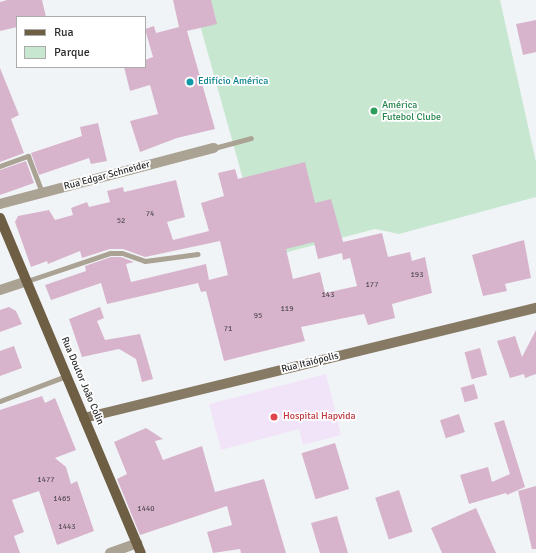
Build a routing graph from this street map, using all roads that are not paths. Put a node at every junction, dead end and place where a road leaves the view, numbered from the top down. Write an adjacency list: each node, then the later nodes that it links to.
1 (251, 138): 2 (lane)
2 (214, 148): 4 (street, Rua Edgar Schneider)
3 (0, 166): 4 (lane)
4 (42, 193): 5 (street, Rua Edgar Schneider)
5 (0, 204)
6 (0, 218): 8 (main road, Rua Doutor João Colin)
7 (198, 254): 8 (lane)
8 (27, 281): 9 (street); 11 (main road, Rua Doutor João Colin)
9 (0, 290)
10 (536, 308): 13 (main road, Rua Itaiópolis)
11 (66, 376): 12 (lane); 13 (main road, Rua Doutor João Colin)
12 (0, 400)
13 (84, 418): 14 (main road, Rua Doutor João Colin)
14 (137, 543): 15 (street); 16 (main road, Rua Doutor João Colin)
15 (110, 553)
16 (141, 553)

